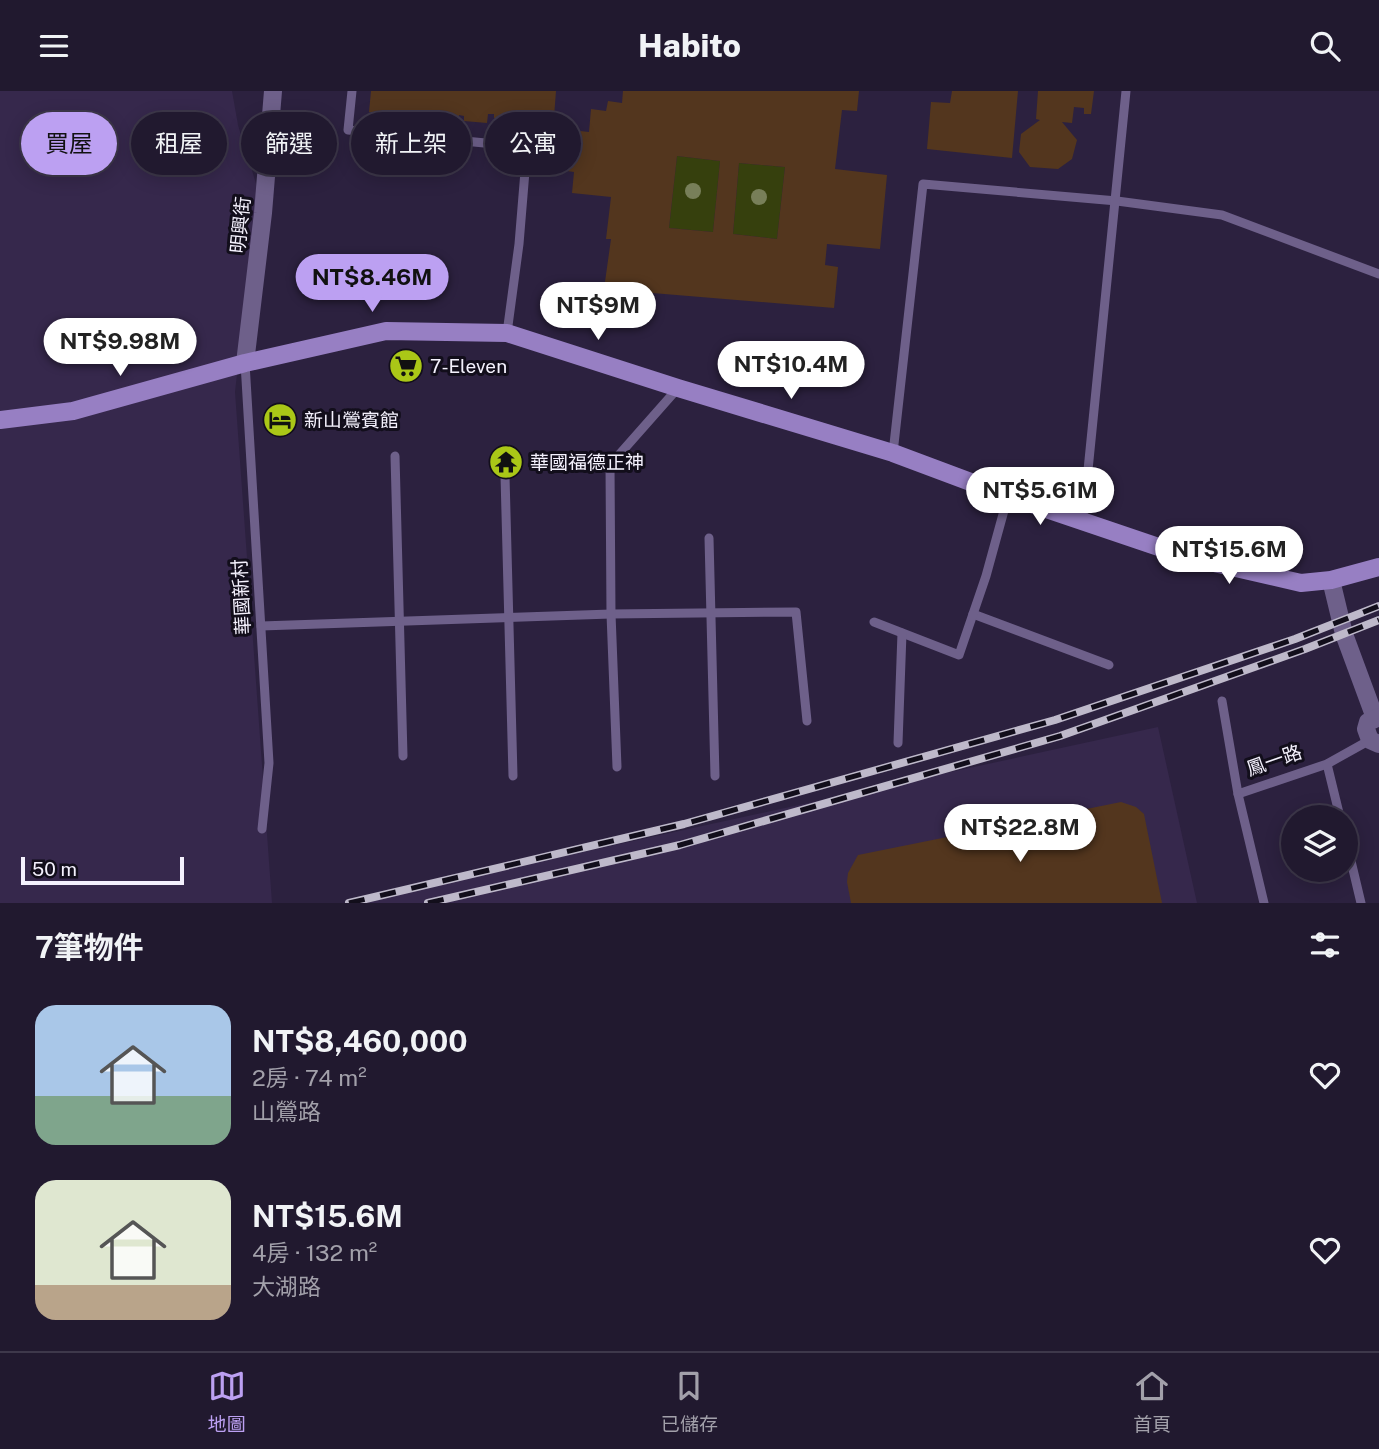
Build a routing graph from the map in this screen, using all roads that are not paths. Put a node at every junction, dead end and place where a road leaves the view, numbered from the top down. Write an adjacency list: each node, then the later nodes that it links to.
1 (273, 91): 7 (street, 明興街)
2 (352, 91): 6 (lane)
3 (1126, 91): 4 (lane)
4 (1116, 201): 5 (lane); 10 (lane); 14 (lane)
5 (1379, 274)
6 (507, 333): 7 (street); 8 (street)
7 (245, 363): 9 (street); 24 (lane, 華國新村)
8 (678, 388): 10 (street); 19 (lane)
9 (0, 420)
10 (893, 453): 13 (street)
11 (394, 456): 22 (lane)
12 (505, 476): 21 (lane)
13 (1008, 496): 14 (street); 20 (lane)
14 (1083, 520): 17 (street)
15 (709, 538): 18 (lane)
16 (1379, 566): 17 (street)
17 (1331, 579): 28 (street, 鳳一路)
18 (711, 613): 19 (lane); 29 (lane); 36 (lane)
19 (611, 614): 21 (lane); 34 (lane)
20 (973, 614): 25 (lane); 26 (lane)
21 (508, 618): 22 (lane); 35 (lane)
22 (397, 622): 24 (lane); 32 (lane)
23 (874, 622): 25 (lane)
24 (261, 626): 39 (lane, 華國新村)
25 (902, 633): 31 (lane)
26 (1109, 665)
27 (1222, 701): 37 (lane, 鳳一路)
28 (1377, 717): 30 (street, 鳳一路)
29 (807, 721)
30 (1375, 742): 33 (lane, 鳳一路)
31 (898, 743)
32 (403, 756)
33 (1327, 764): 37 (lane, 鳳一路); 38 (lane)
34 (617, 767)
35 (513, 776)
36 (715, 776)
37 (1238, 794): 41 (lane)
38 (1337, 805)
39 (262, 829)
40 (1356, 882): 42 (lane)
41 (1264, 903)
42 (1361, 903)

